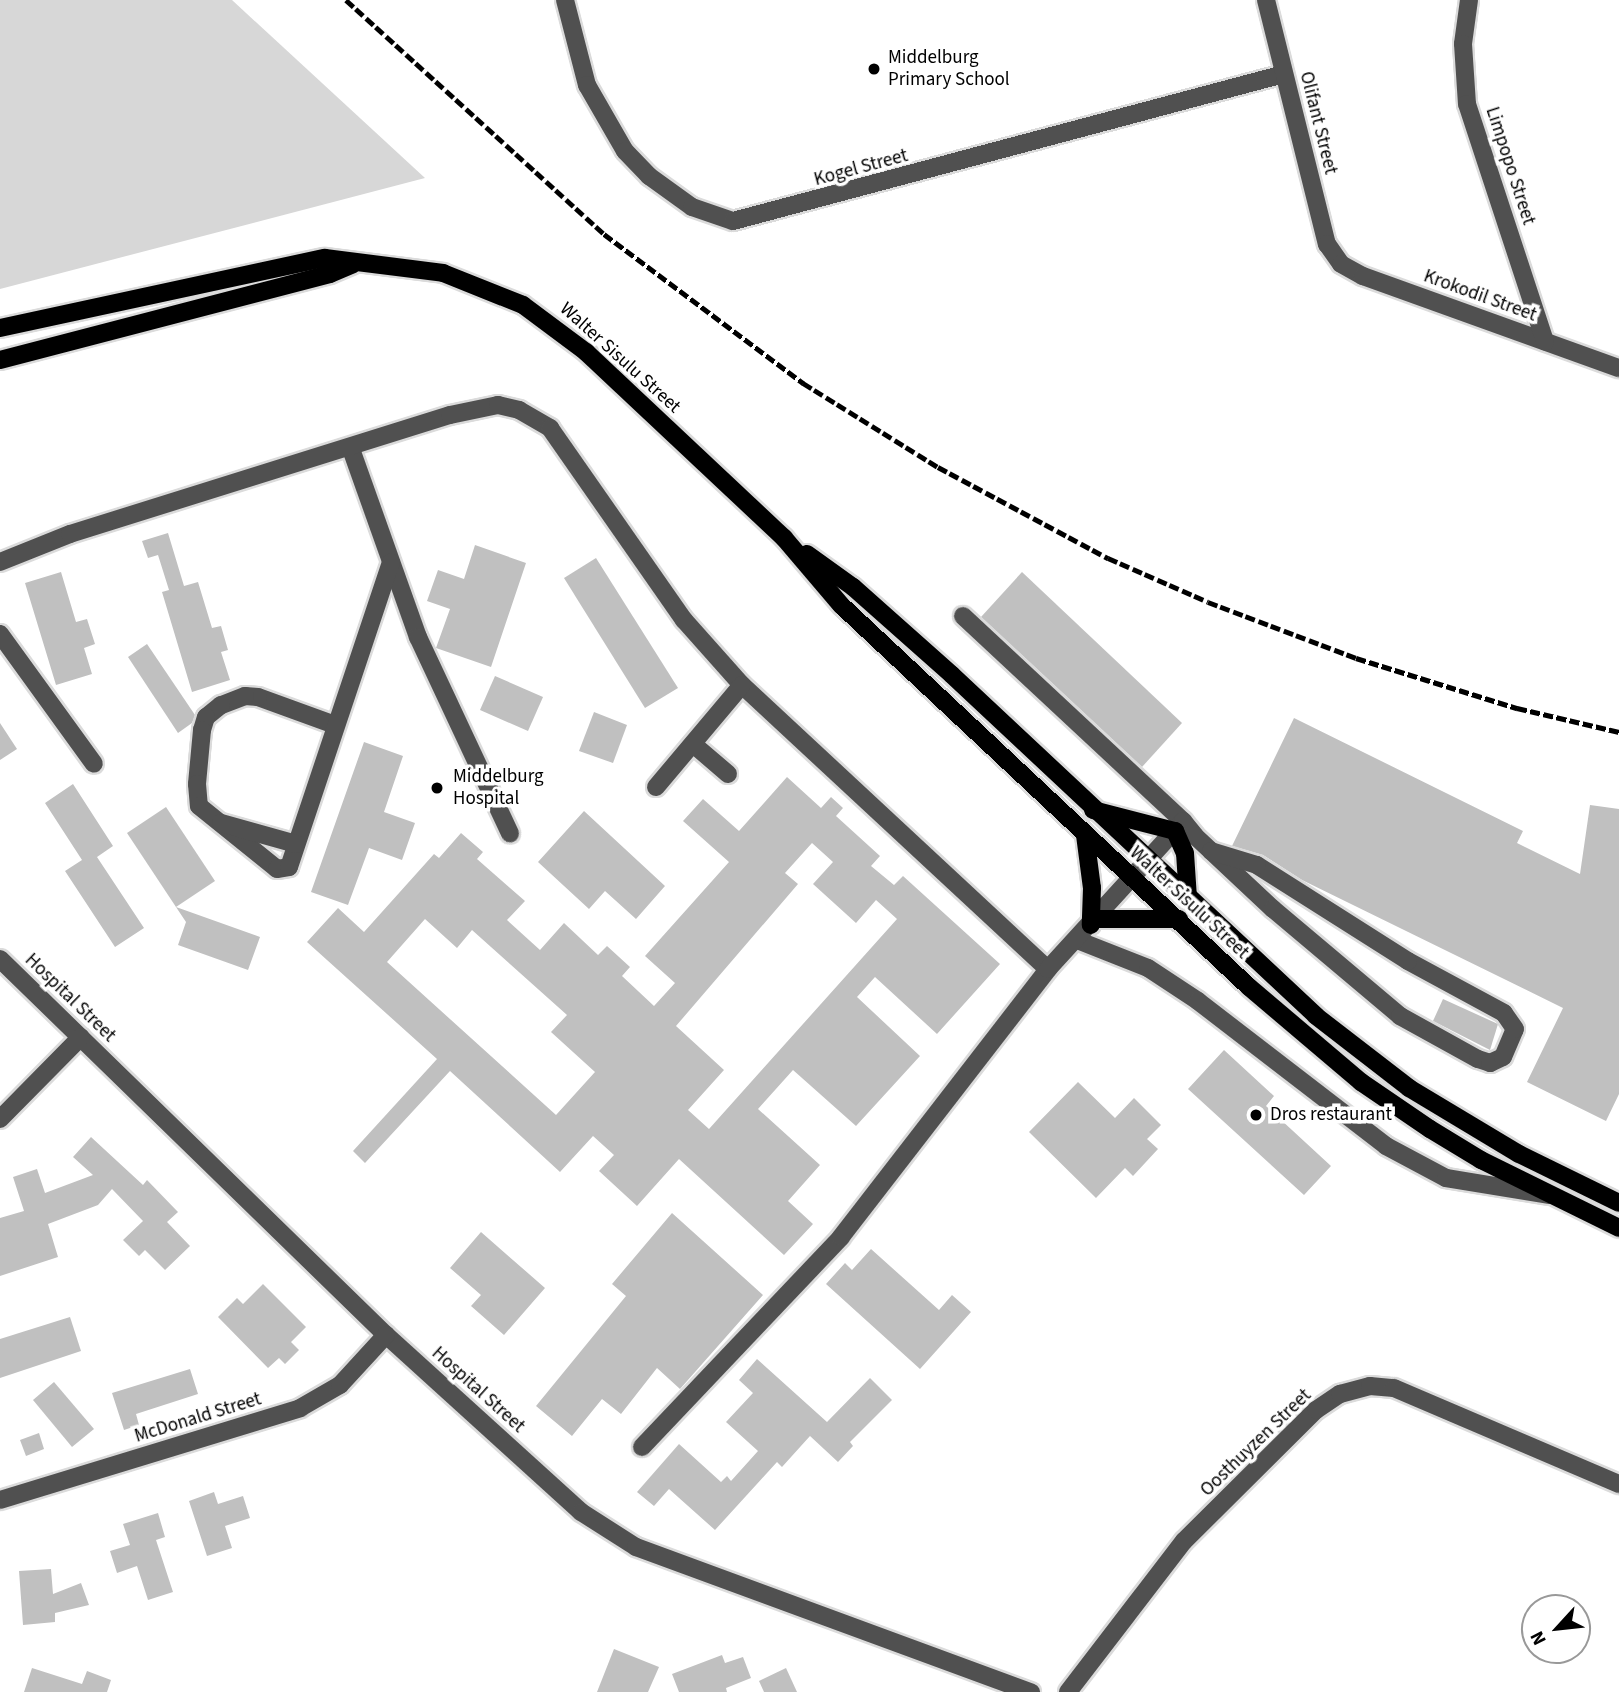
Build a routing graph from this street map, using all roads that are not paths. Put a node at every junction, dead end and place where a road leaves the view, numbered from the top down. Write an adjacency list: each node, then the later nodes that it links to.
1 (565, 0): 4 (street, Kogel Street)
2 (1266, 0): 4 (street, Olifant Street)
3 (1469, 0): 8 (street, Limpopo Street)
4 (1284, 74): 5 (street, Olifant Street)
5 (1332, 254): 8 (street, Krokodil Street)
6 (353, 264): 7 (main road); 9 (main road); 12 (main road, Walter Sisulu Street)
7 (0, 328)
8 (1545, 341): 10 (street, Krokodil Street)
9 (0, 360)
10 (1619, 368)
11 (351, 449): 13 (street); 14 (street); 17 (street)
12 (785, 538): 23 (main road, Walter Sisulu Street); 27 (main road, Walter Sisulu Street)
13 (0, 562)
14 (391, 563): 18 (street); 26 (street)
15 (963, 615): 25 (street)
16 (0, 634): 20 (street)
17 (742, 685): 19 (street); 37 (street)
18 (335, 725): 24 (street); 28 (street)
19 (693, 744): 21 (street); 22 (street)
20 (94, 764)
21 (728, 774)
22 (656, 787)
23 (1091, 809): 25 (main road); 30 (main road, Walter Sisulu Street)
24 (213, 820): 28 (street); 28 (street)
25 (1179, 826): 29 (street); 30 (street); 32 (main road)
26 (510, 833)
27 (1084, 835): 31 (main road, Walter Sisulu Street); 34 (main road)
28 (296, 844)
29 (1211, 851): 29 (street)
30 (1150, 860): 31 (street); 32 (main road, Walter Sisulu Street)
31 (1133, 879): 33 (main road, Walter Sisulu Street); 34 (street)
32 (1188, 898): 41 (main road, Walter Sisulu Street)
33 (1179, 919): 34 (main road); 40 (main road, Walter Sisulu Street)
34 (1094, 922): 35 (street)
35 (1077, 940): 37 (street); 40 (street)
36 (0, 959): 38 (street, Hospital Street)
37 (1048, 969): 44 (street)
38 (81, 1037): 39 (street); 43 (street, Hospital Street)
39 (0, 1119)
40 (1551, 1196): 42 (main road, Walter Sisulu Street)
41 (1619, 1203)
42 (1619, 1228)
43 (386, 1335): 46 (street, McDonald Street); 47 (street, Hospital Street)
44 (642, 1447)
45 (1619, 1483): 48 (street, Oosthuyzen Street)
46 (0, 1500)
47 (1031, 1692)
48 (1068, 1692)

